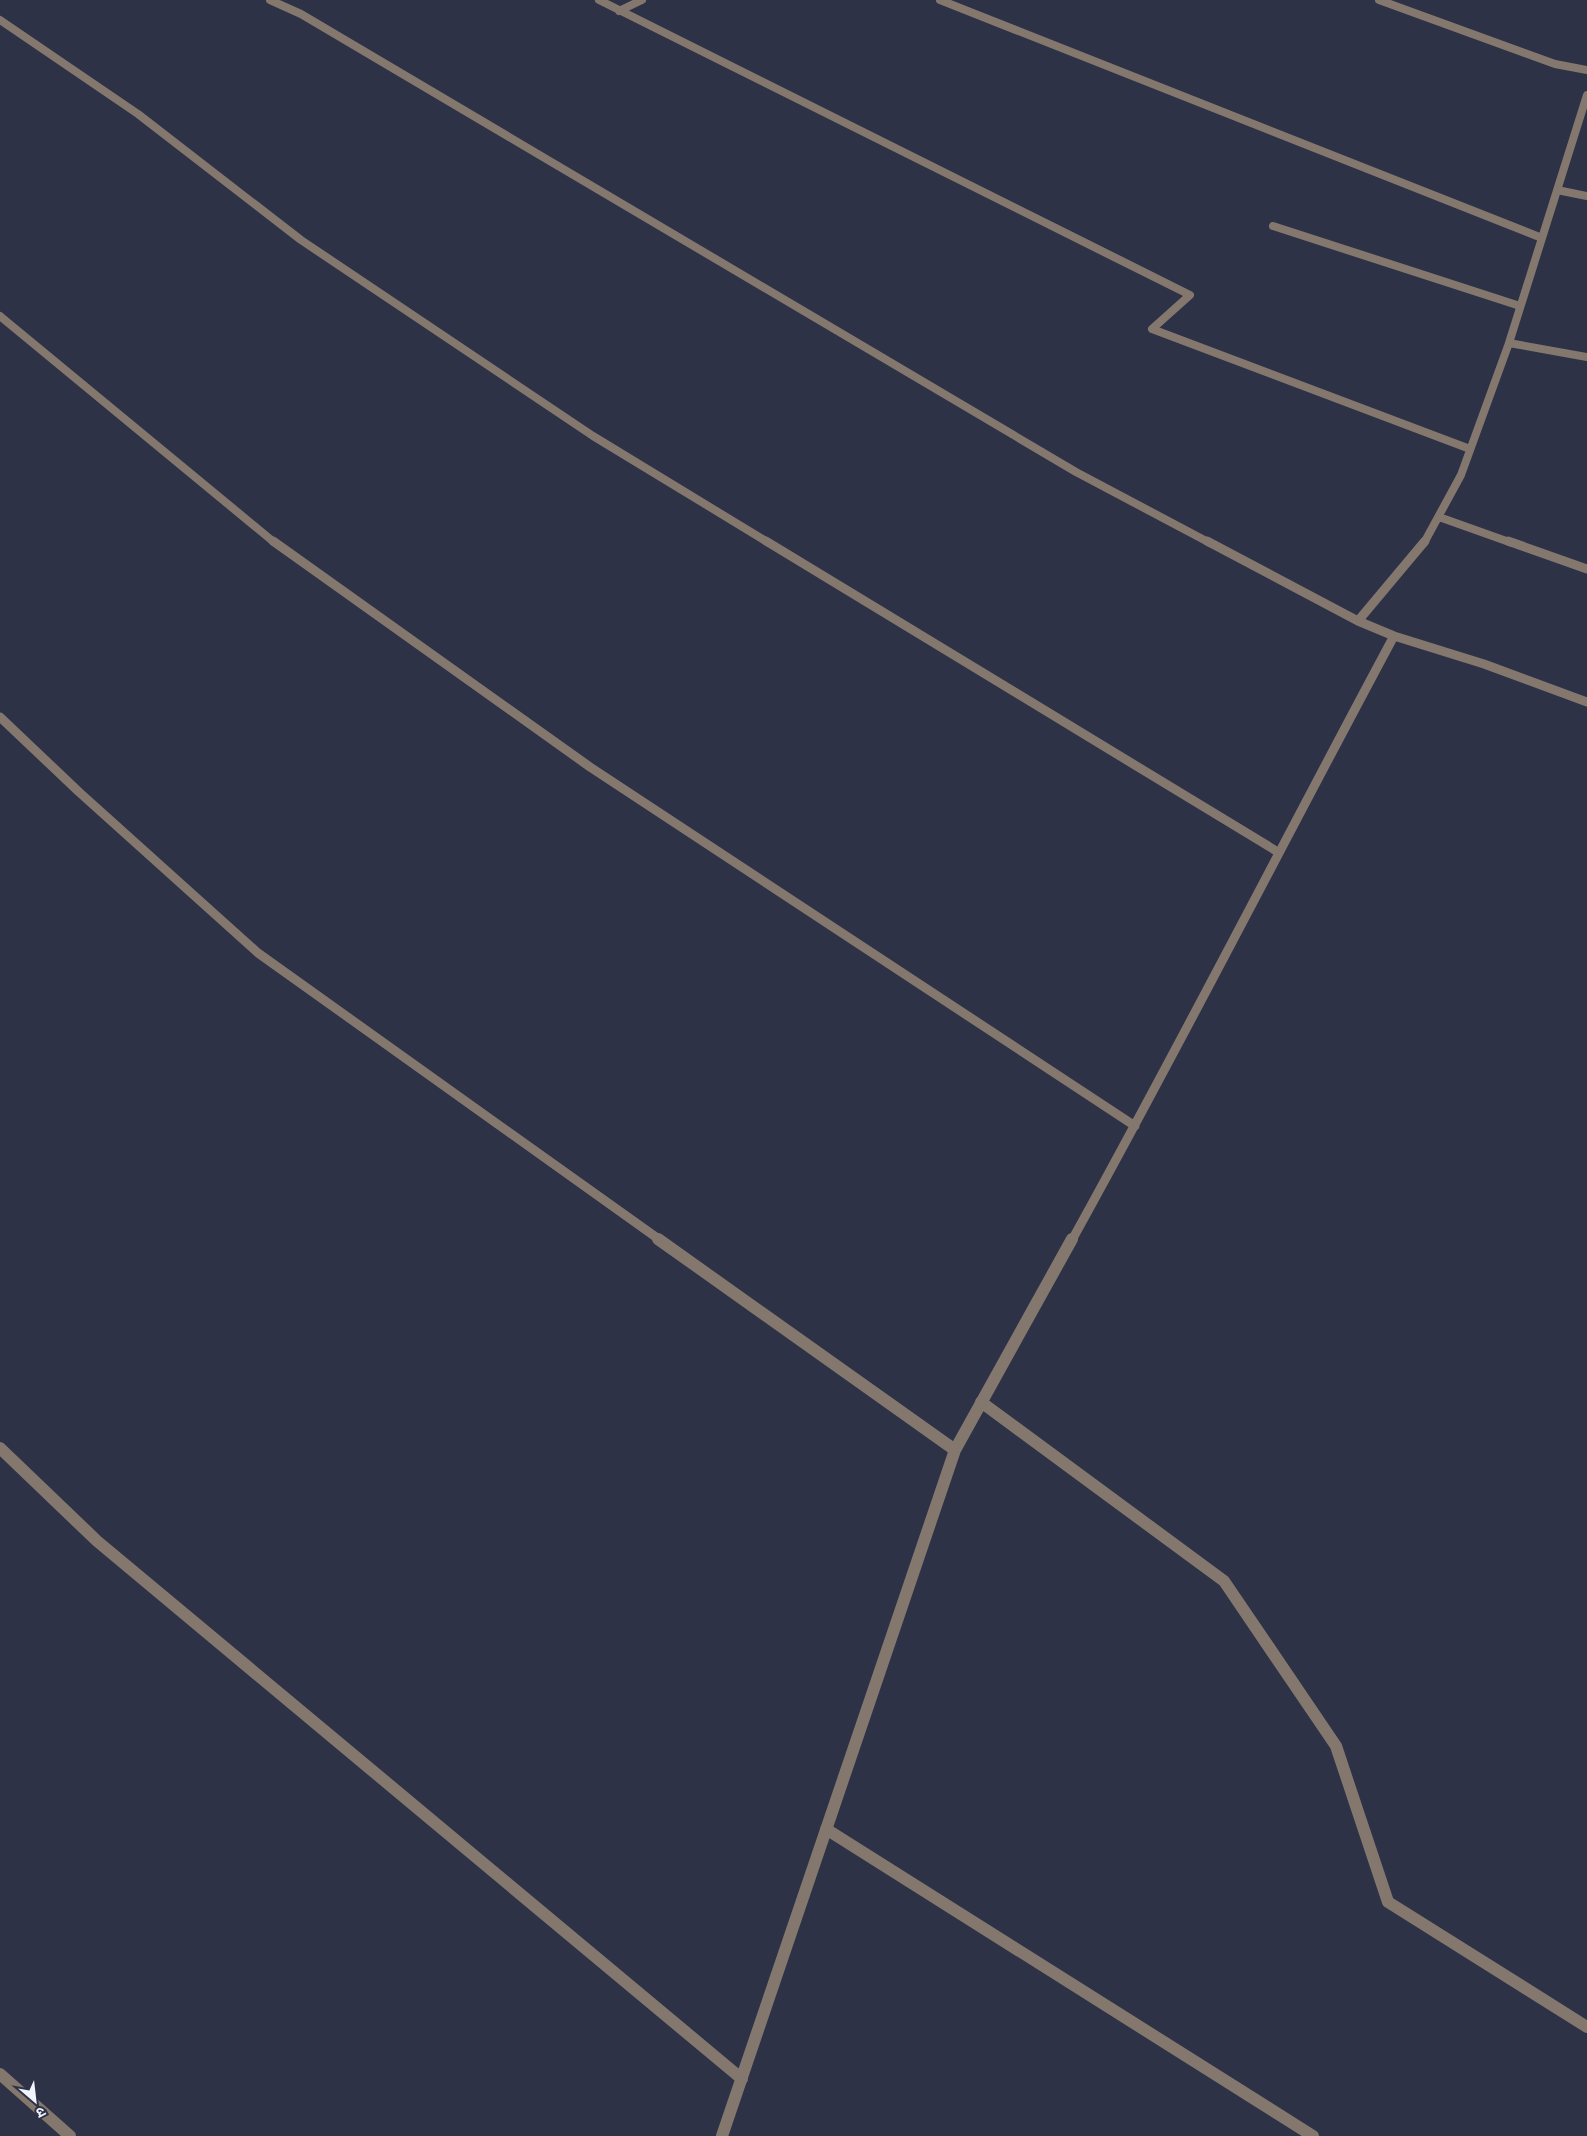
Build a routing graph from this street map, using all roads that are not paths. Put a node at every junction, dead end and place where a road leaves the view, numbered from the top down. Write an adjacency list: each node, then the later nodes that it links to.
1 (270, 0): 21 (street)
2 (599, 0): 6 (street)
3 (642, 0): 6 (street)
4 (940, 0): 13 (street)
5 (1379, 0): 8 (street)
6 (620, 11): 18 (street)
7 (0, 20): 25 (street)
8 (1587, 70)
9 (1587, 95): 10 (street)
10 (1557, 190): 11 (street); 13 (street)
11 (1587, 196)
12 (1273, 226): 14 (street)
13 (1542, 238): 14 (street)
14 (1520, 306): 16 (street)
15 (0, 316): 26 (street)
16 (1509, 343): 17 (street); 18 (street)
17 (1587, 357)
18 (1470, 449): 19 (street)
19 (1439, 517): 20 (street); 21 (street)
20 (1587, 569)
21 (1358, 621): 22 (street)
22 (1394, 636): 23 (street); 25 (street)
23 (1587, 702)
24 (0, 717): 29 (street)
25 (1278, 852): 26 (street)
26 (1135, 1126): 27 (street)
27 (981, 1402): 29 (street); 31 (street)
28 (0, 1448): 33 (street)
29 (955, 1450): 30 (street)
30 (826, 1829): 33 (street); 36 (street)
31 (1587, 2027)
32 (0, 2074): 34 (street)
33 (742, 2079): 35 (street)
34 (70, 2136)
35 (722, 2136)
36 (1313, 2136)

